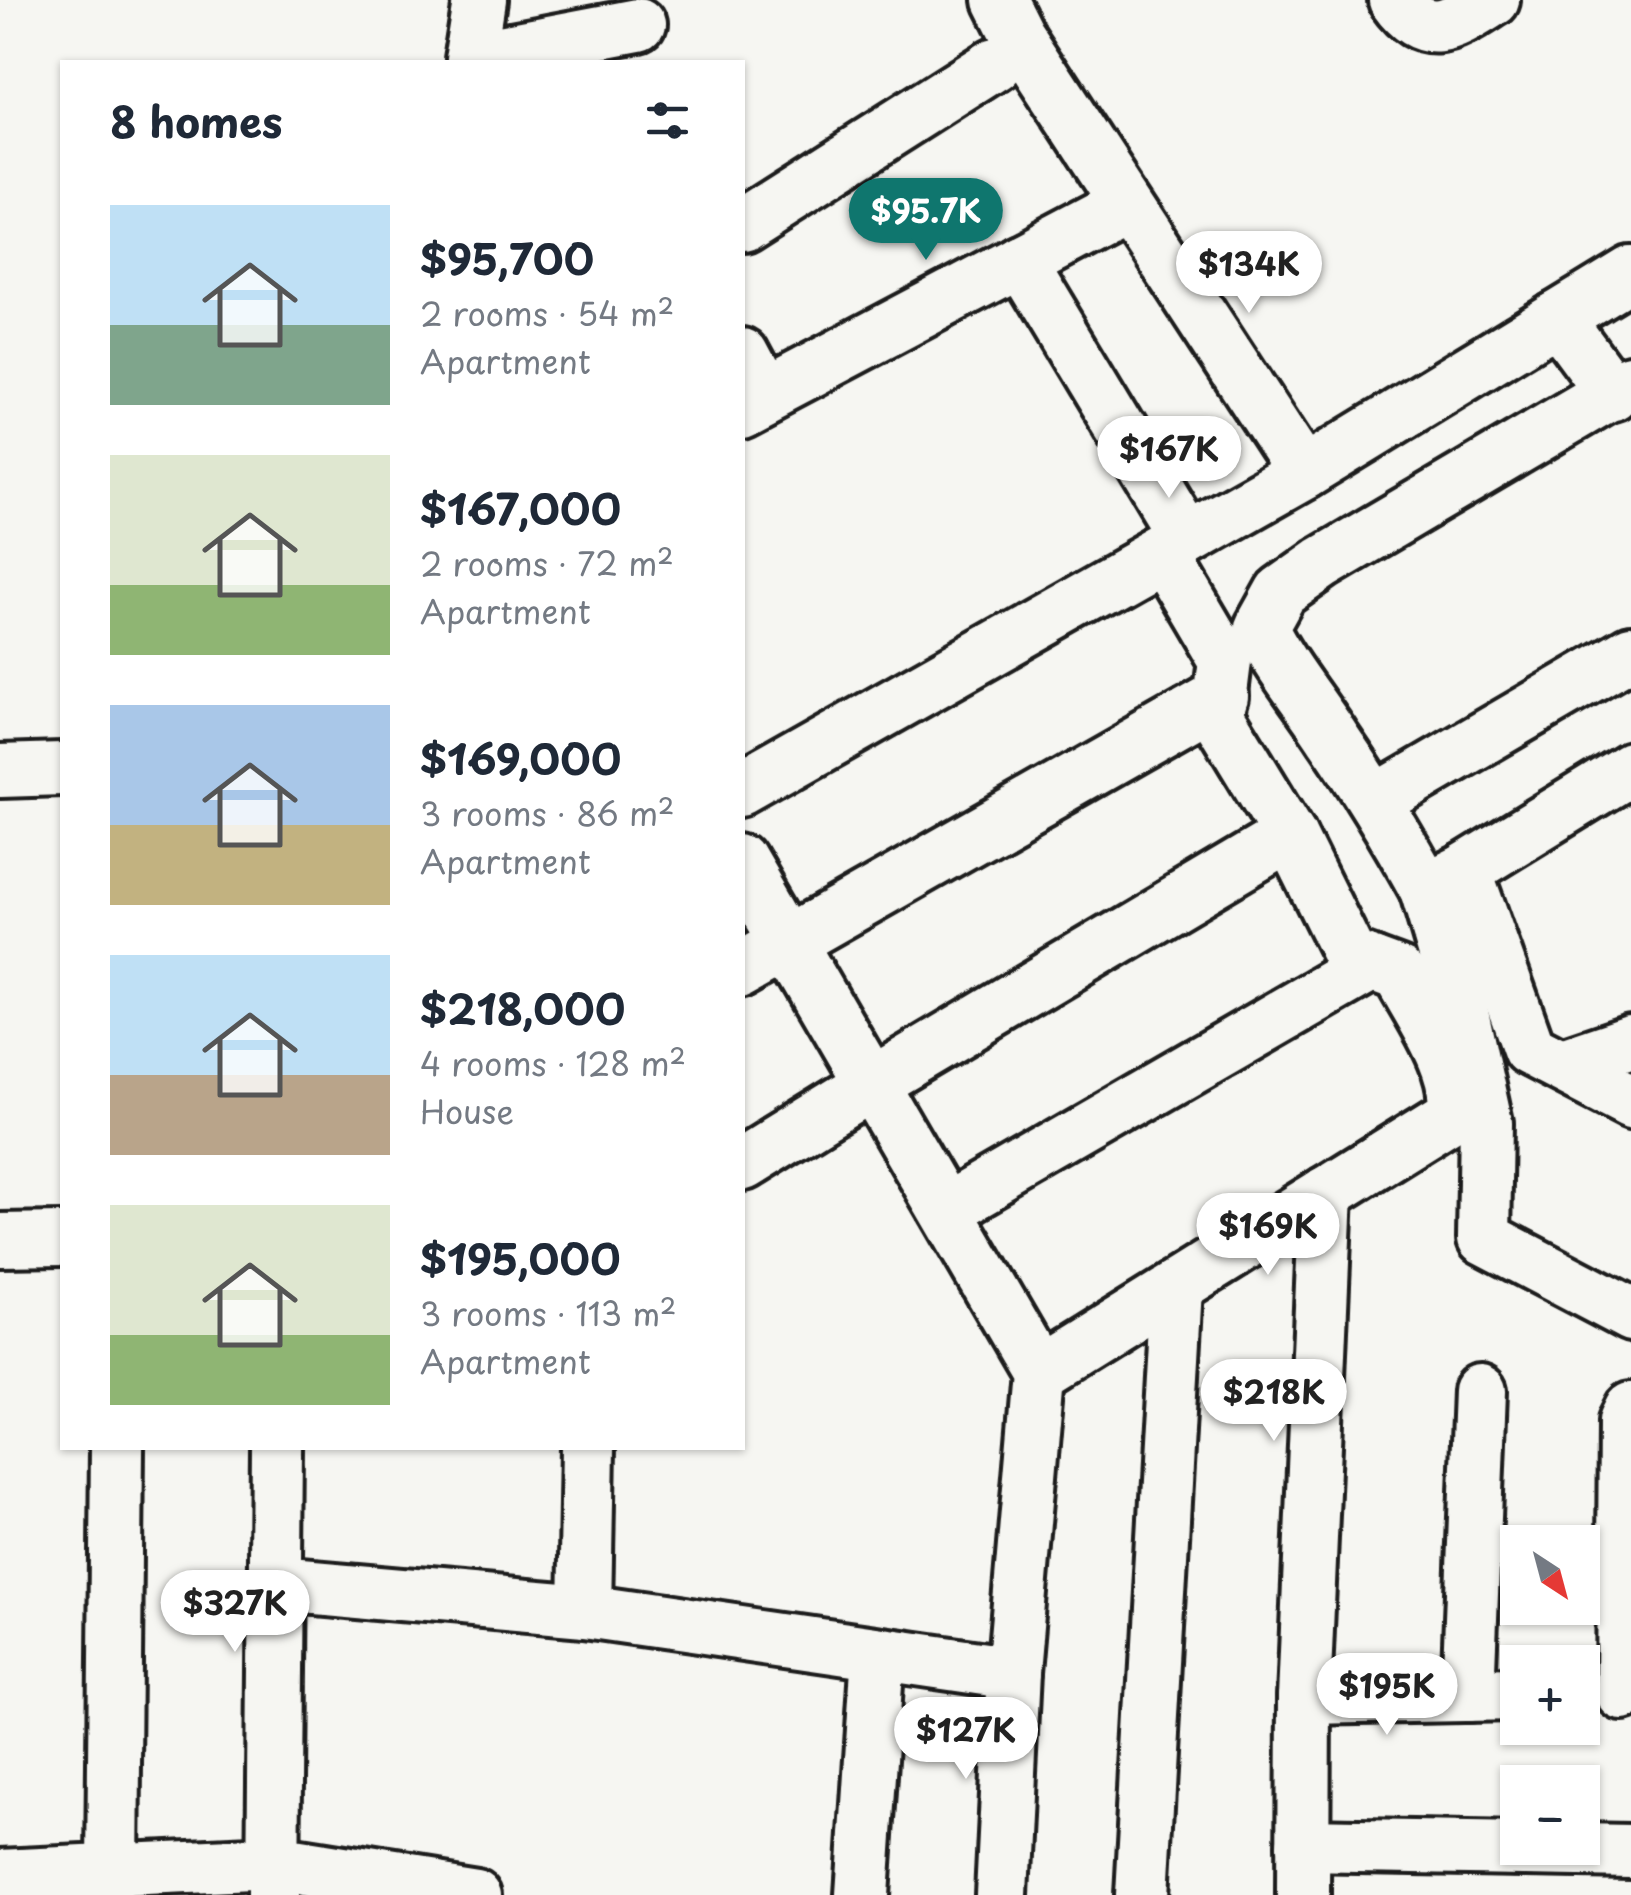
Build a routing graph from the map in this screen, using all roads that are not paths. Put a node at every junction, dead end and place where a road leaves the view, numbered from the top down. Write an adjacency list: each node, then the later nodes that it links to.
1 (479, 0): 5 (street)
2 (1000, 0): 7 (street)
3 (1395, 0): 4 (street)
4 (1494, 0)
5 (639, 29)
6 (995, 64): 8 (street)
7 (1126, 204): 9 (street); 14 (street)
8 (745, 223)
9 (1020, 260): 12 (street); 15 (street)
10 (1631, 273): 11 (street)
11 (1557, 318): 13 (street); 14 (street)
12 (750, 385)
13 (1622, 388): 22 (street)
14 (1304, 473): 15 (street)
15 (1174, 546): 17 (street); 21 (street)
16 (1631, 652): 22 (street)
17 (1222, 696): 23 (street); 26 (street)
18 (1631, 768): 25 (street)
19 (60, 769): 20 (street)
20 (0, 770)
21 (745, 789)
22 (1376, 801): 25 (street)
23 (1290, 835): 27 (street); 31 (street)
24 (745, 866): 26 (street)
25 (1445, 880): 30 (street); 39 (street)
26 (789, 941): 28 (street); 31 (street)
27 (1372, 964): 34 (street); 35 (street)
28 (745, 968)
29 (1631, 1042): 30 (street)
30 (1563, 1065): 32 (street)
31 (871, 1084): 33 (street); 35 (street)
32 (1631, 1102)
33 (745, 1162)
34 (1326, 1193): 38 (street); 52 (street)
35 (946, 1210): 40 (street)
36 (0, 1240): 37 (street)
37 (60, 1240)
38 (1176, 1287): 40 (street); 61 (street)
39 (1631, 1315)
40 (1039, 1372): 49 (street)
41 (1480, 1391): 51 (street)
42 (1631, 1409): 50 (street)
43 (117, 1450): 56 (street)
44 (277, 1450): 46 (street)
45 (588, 1450): 47 (street)
46 (278, 1584): 47 (street); 57 (street)
47 (585, 1611): 48 (street)
48 (878, 1654): 49 (street); 59 (street)
49 (1012, 1673): 60 (street)
50 (1612, 1694)
51 (1493, 1695): 52 (street)
52 (1304, 1698): 54 (street)
53 (1631, 1851): 54 (street)
54 (1303, 1870)
55 (0, 1876): 56 (street)
56 (99, 1879): 57 (street)
57 (274, 1879): 58 (street)
58 (475, 1895)
59 (862, 1895)
60 (1002, 1895)
61 (1142, 1895)

